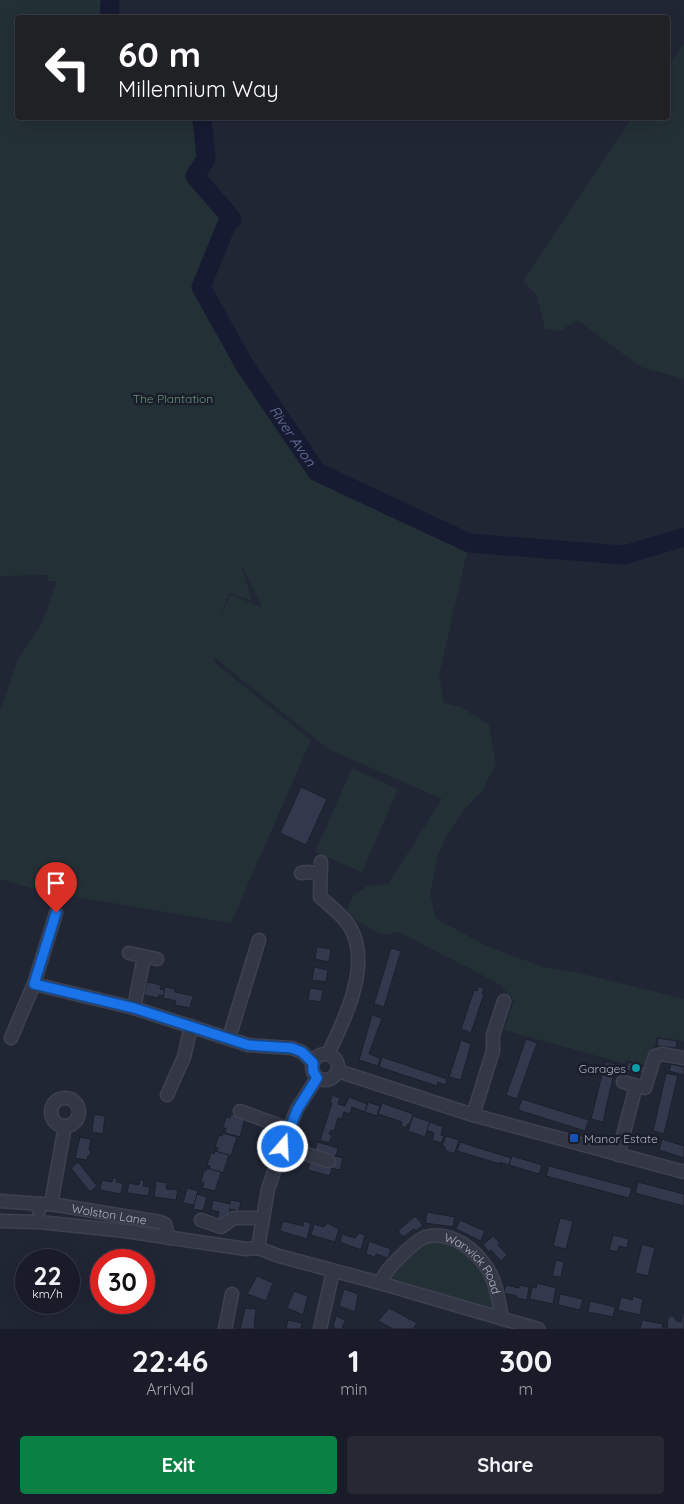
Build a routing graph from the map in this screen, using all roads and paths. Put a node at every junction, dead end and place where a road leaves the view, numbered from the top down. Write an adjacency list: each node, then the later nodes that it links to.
1 (301, 873): 13 (street)
2 (56, 913): 7 (street)
3 (259, 940): 12 (street)
4 (129, 953): 5 (street)
5 (144, 956): 6 (street); 9 (street)
6 (157, 959)
7 (36, 978): 9 (street); 11 (street)
8 (504, 1001): 22 (street)
9 (134, 1008): 10 (street)
10 (191, 1026): 12 (street); 20 (street)
11 (11, 1038)
12 (228, 1038): 15 (street)
13 (328, 1054): 15 (street); 16 (street)
14 (684, 1058): 19 (street)
15 (313, 1063): 17 (street)
16 (338, 1071): 17 (street); 22 (street)
17 (317, 1078): 24 (street)
18 (623, 1082): 19 (street)
19 (640, 1087): 26 (street)
20 (167, 1095)
21 (240, 1111): 24 (street)
22 (473, 1115): 26 (street)
23 (65, 1126): 30 (street)
24 (289, 1129): 25 (street)
25 (283, 1147): 27 (street); 32 (street)
26 (618, 1155): 28 (street)
27 (329, 1161)
28 (684, 1172)
29 (0, 1201): 30 (street, Wolston Lane)
30 (45, 1204): 31 (street, Wolston Lane); 35 (street)
31 (67, 1206): 36 (street); 37 (street, Wolston Lane)
32 (262, 1218): 33 (street); 38 (street)
33 (201, 1220)
34 (0, 1221): 35 (street, Wolston Lane)
35 (39, 1222): 36 (street, Wolston Lane)
36 (64, 1225): 37 (street, Wolston Lane)
37 (168, 1238): 38 (street, Wolston Lane)
38 (258, 1248): 39 (street, Warwick Road)
39 (333, 1271): 40 (street, Warwick Road); 44 (street)
40 (380, 1283): 42 (street, Warwick Road); 42 (street, Warwick Road)
41 (232, 1294): 43 (street)
42 (502, 1319): 45 (street, Warwick Road)
43 (225, 1329)
44 (320, 1329)
45 (538, 1329)

